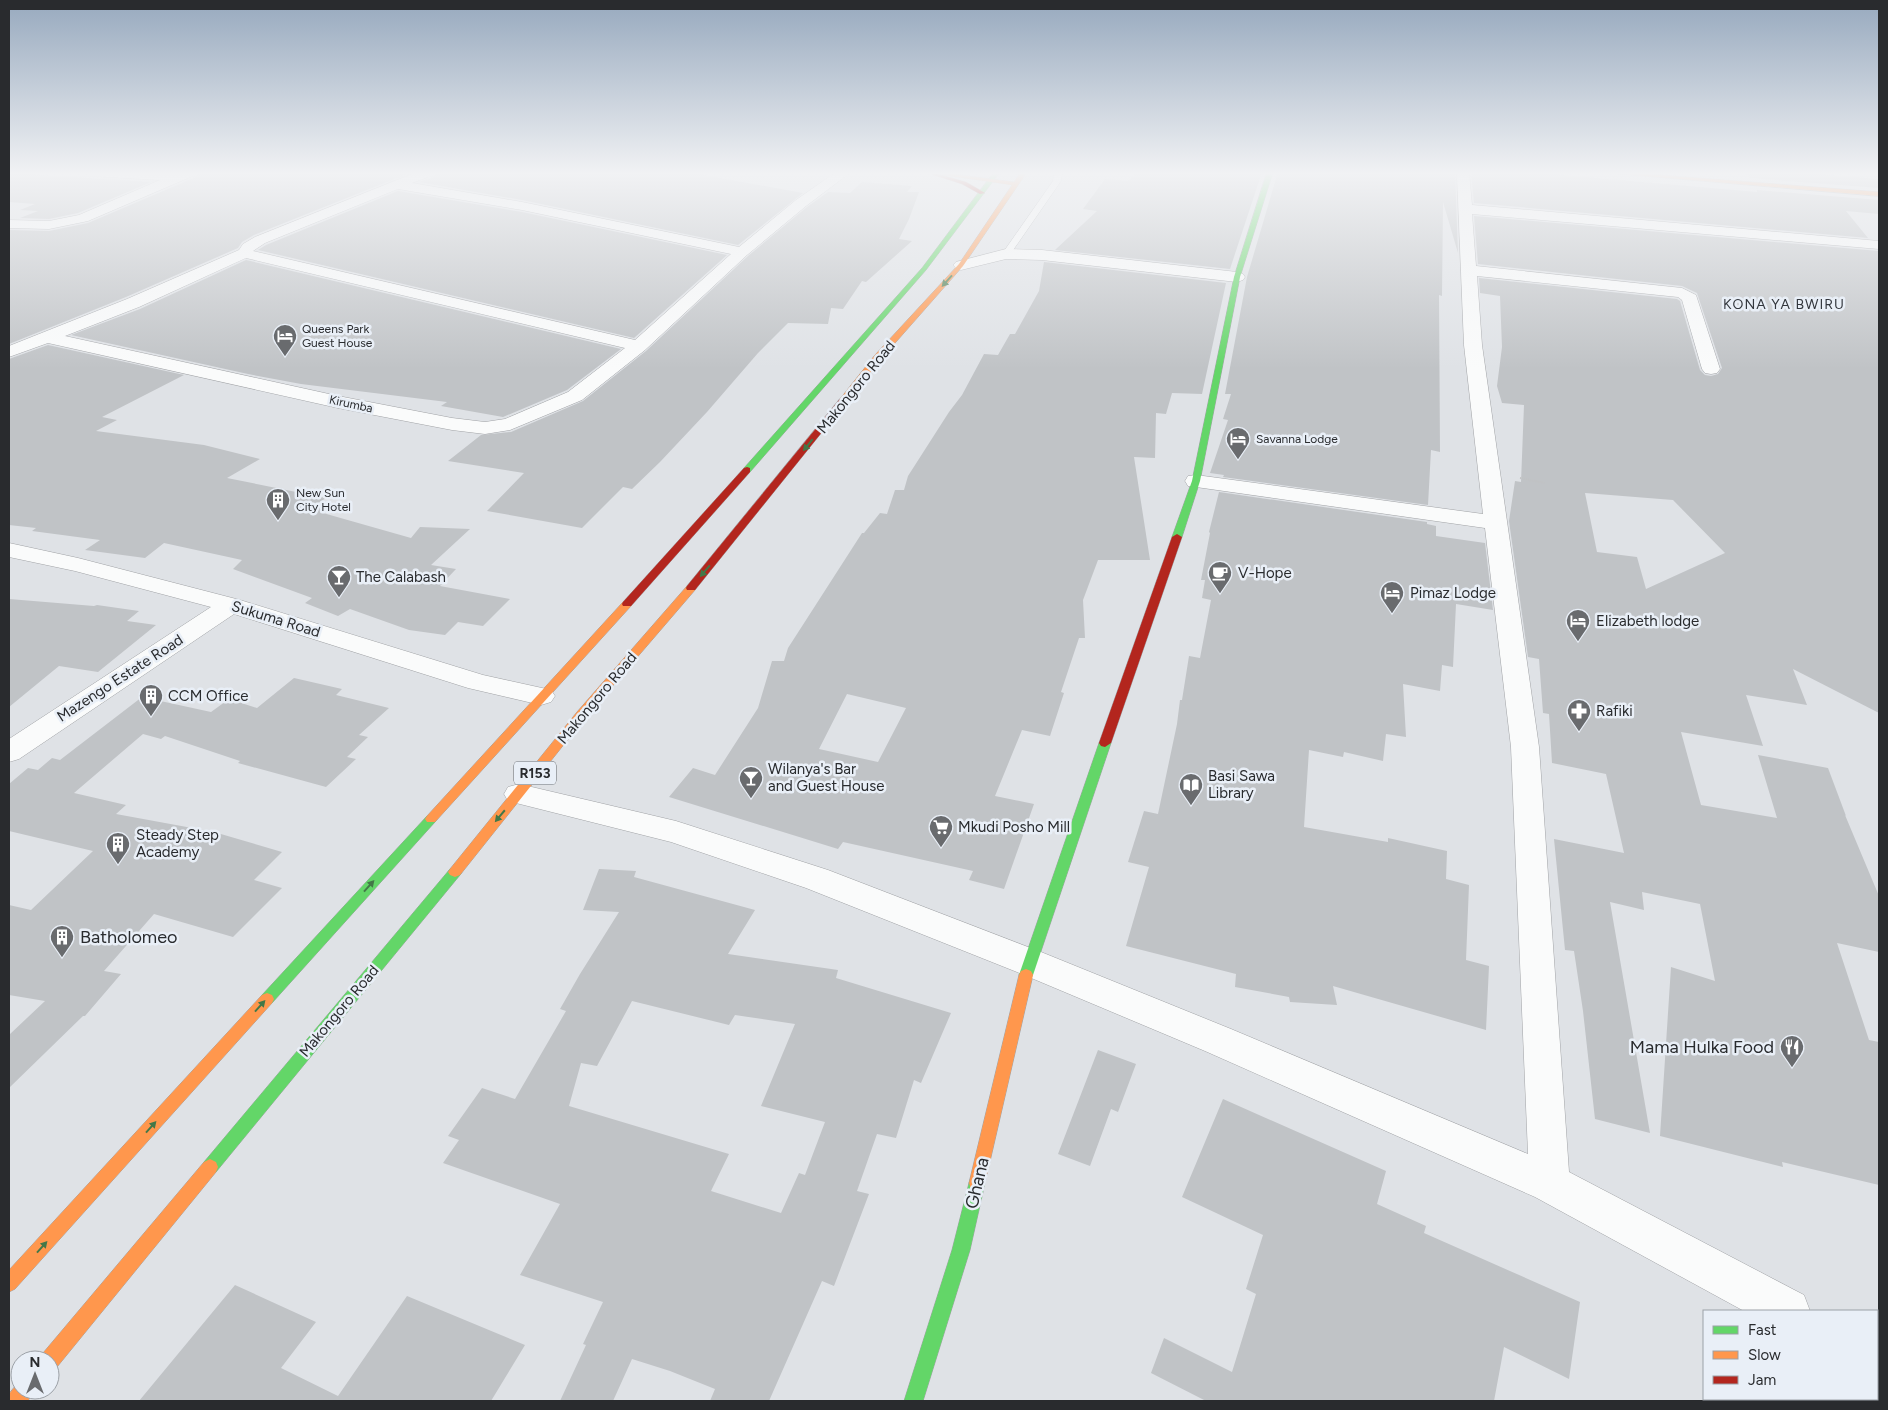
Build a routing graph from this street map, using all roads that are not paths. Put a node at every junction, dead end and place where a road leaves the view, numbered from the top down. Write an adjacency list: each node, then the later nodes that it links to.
1 (266, 238): 12 (street)
2 (674, 238): 11 (street)
3 (759, 238): 11 (street, Kirumba)
4 (948, 238): 25 (main road, Makongoro Road)
5 (979, 238): 14 (main road, Makongoro Road / R153)
6 (1017, 238): 13 (lane)
7 (1249, 238): 16 (main road, Ghana)
8 (1467, 238): 15 (street)
9 (1794, 238): 10 (street)
10 (1879, 245)
11 (742, 252): 18 (street, Kirumba)
12 (244, 253): 17 (street); 18 (street)
13 (1006, 254): 14 (street); 16 (street)
14 (961, 265): 27 (main road, Makongoro Road / R153, one-way to 27)
15 (1468, 270): 20 (street); 22 (street)
16 (1237, 277): 21 (main road, Ghana)
17 (45, 337): 18 (street, Kirumba); 19 (street)
18 (639, 346)
19 (9, 352)
20 (1711, 369)
21 (1196, 481): 22 (street); 28 (main road, Ghana)
22 (1496, 523): 29 (street)
23 (9, 550): 24 (street, Sukuma Road)
24 (231, 605): 25 (street, Sukuma Road); 26 (street, Mazengo Estate Road)
25 (541, 696): 30 (main road, Makongoro Road, one-way to 25)
26 (9, 752)
27 (519, 794): 28 (street); 32 (main road, Makongoro Road / R153, one-way to 32)
28 (1029, 962): 29 (street); 33 (main road, Ghana)
29 (1549, 1183): 31 (street)
30 (9, 1283)
31 (1786, 1310)
32 (58, 1350)
33 (914, 1401)

